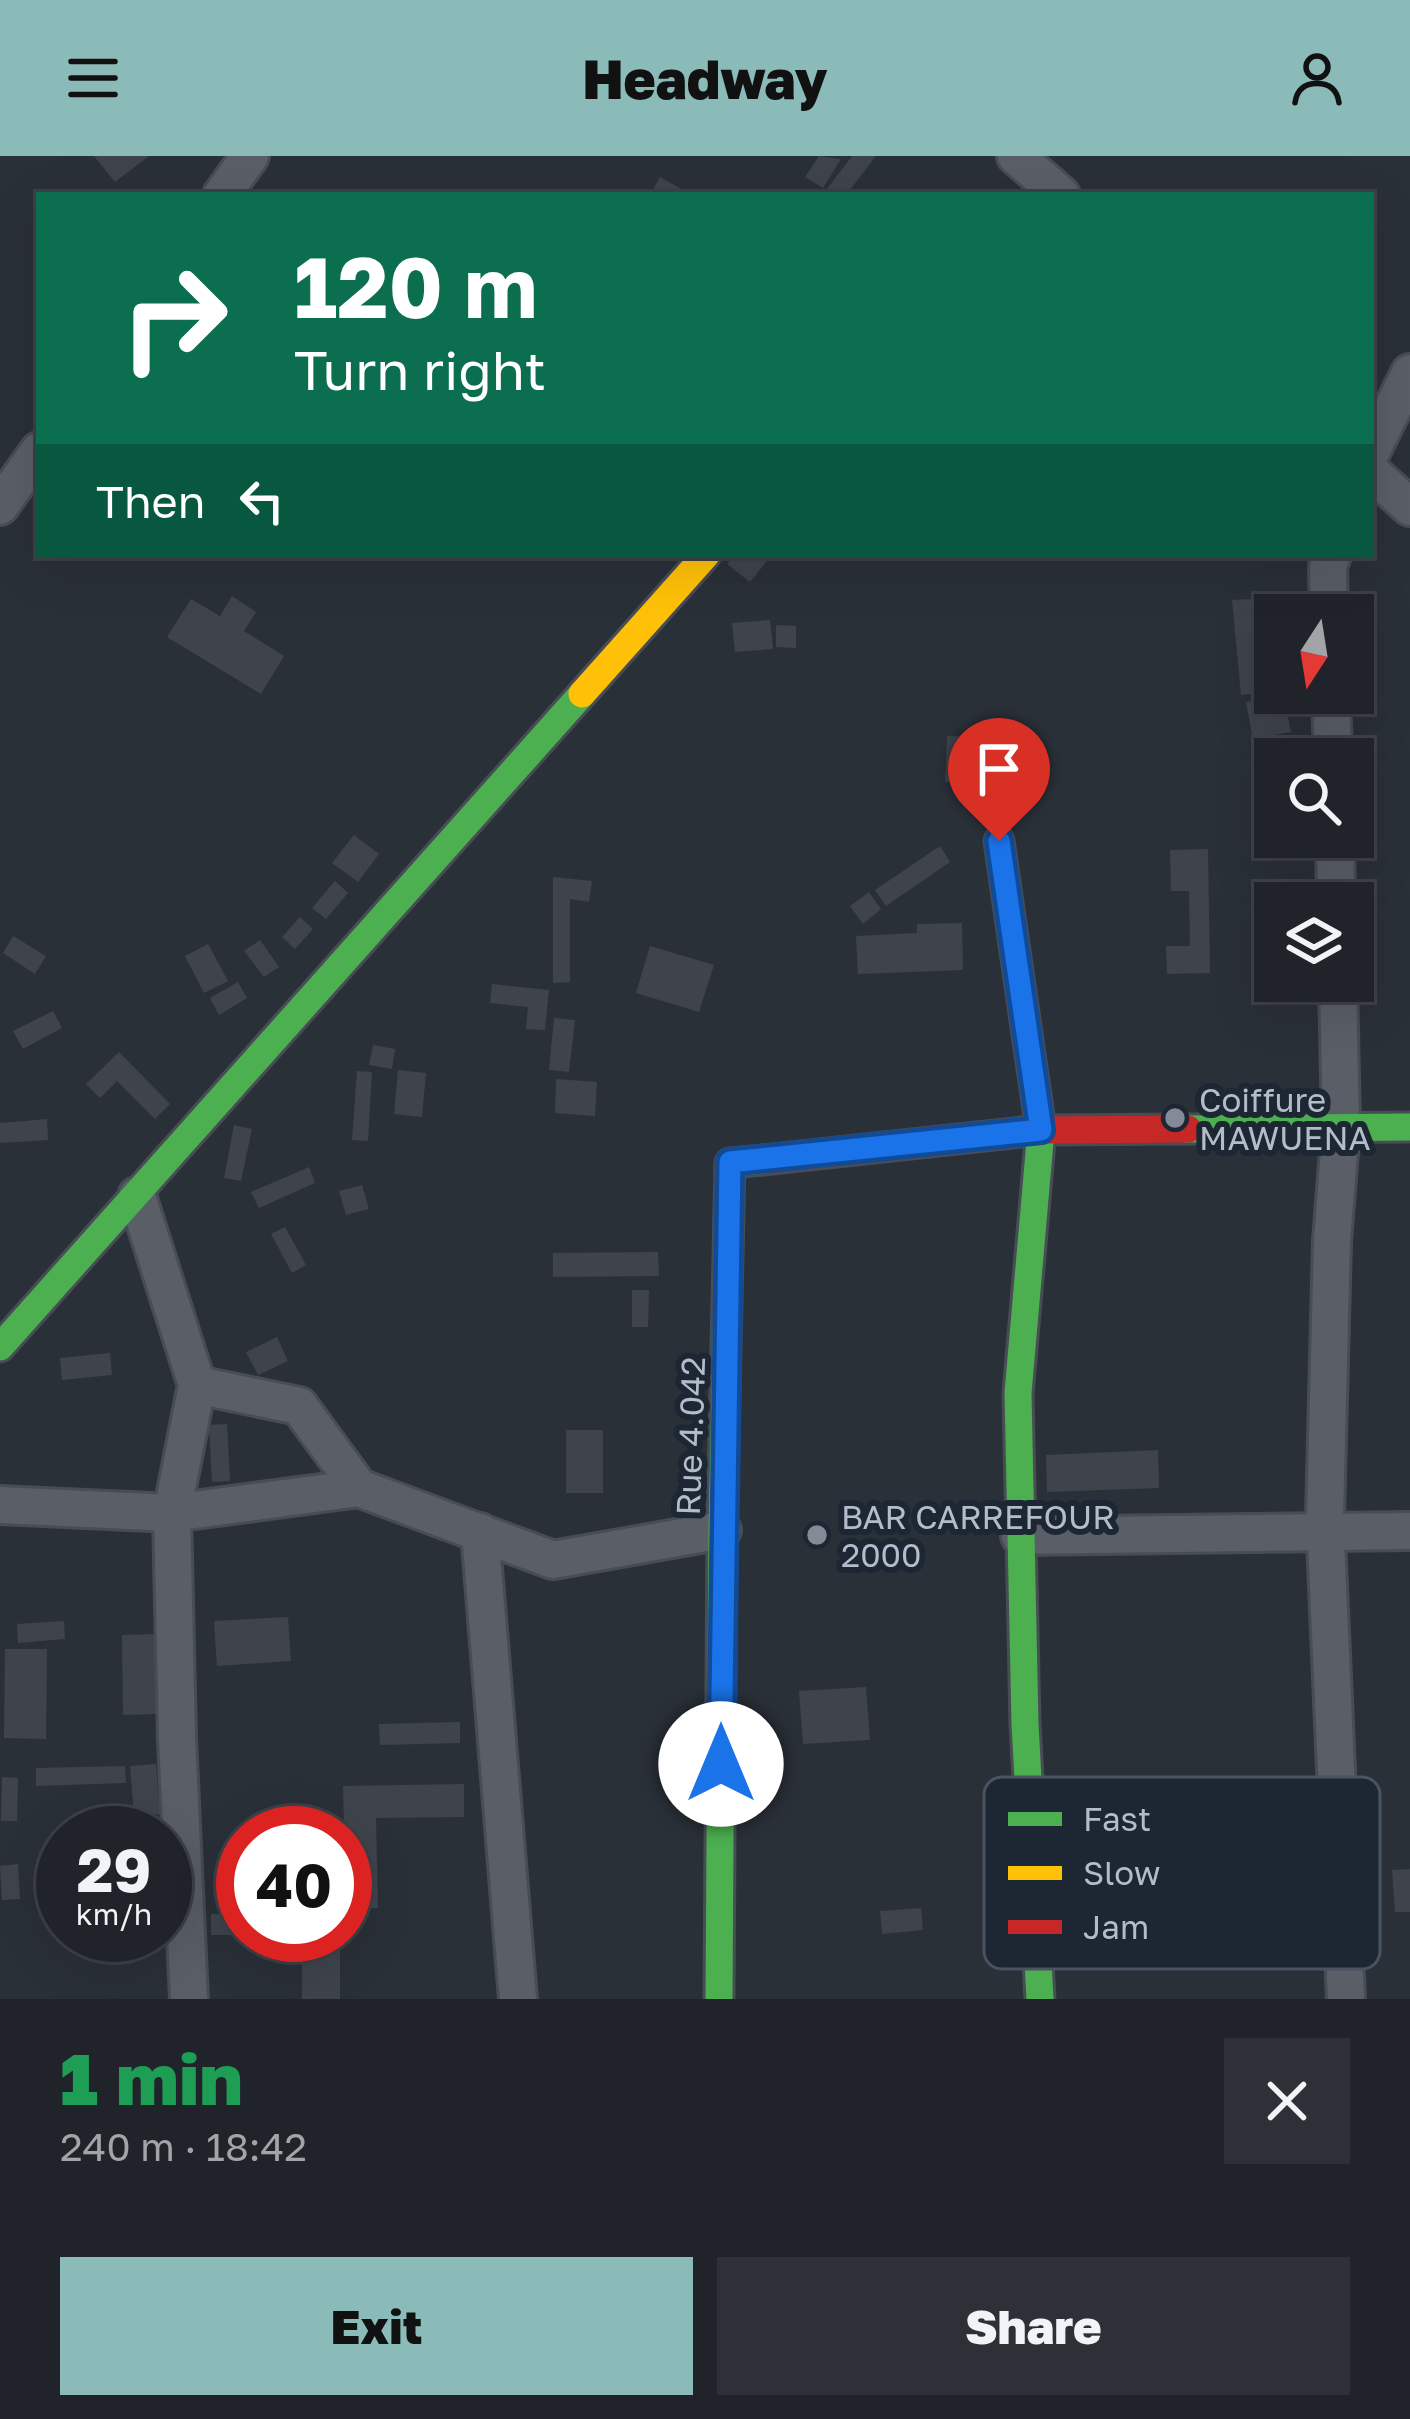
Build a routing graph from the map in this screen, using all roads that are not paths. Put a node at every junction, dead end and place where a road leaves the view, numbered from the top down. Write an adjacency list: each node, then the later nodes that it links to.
1 (250, 156): 2 (street)
2 (224, 192)
3 (1410, 373): 4 (street)
4 (1374, 446)
5 (36, 455): 7 (street)
6 (1374, 475): 8 (street)
7 (0, 506)
8 (1410, 506)
9 (703, 558): 17 (street)
10 (1331, 558): 11 (street)
11 (1329, 594)
12 (999, 841): 16 (street)
13 (1339, 1002): 14 (street)
14 (1342, 1126): 15 (street); 16 (street); 26 (street)
15 (1410, 1127)
16 (1041, 1130): 23 (street, Rue 4.042); 27 (street)
17 (136, 1196): 18 (street); 19 (street)
18 (0, 1347)
19 (197, 1385): 20 (street); 22 (street)
20 (359, 1488): 22 (street); 25 (street)
21 (0, 1505): 22 (street)
22 (172, 1513): 32 (street)
23 (722, 1530): 25 (street); 34 (street, Rue 4.042)
24 (1410, 1531): 26 (street)
25 (480, 1532): 33 (street)
26 (1326, 1535): 27 (street); 29 (street)
27 (1020, 1537): 28 (street)
28 (1028, 1777)
29 (1336, 1777)
30 (1038, 1969): 35 (street)
31 (1345, 1969): 36 (street)
32 (189, 1999)
33 (518, 1999)
34 (719, 1999)
35 (1040, 1999)
36 (1346, 1999)

